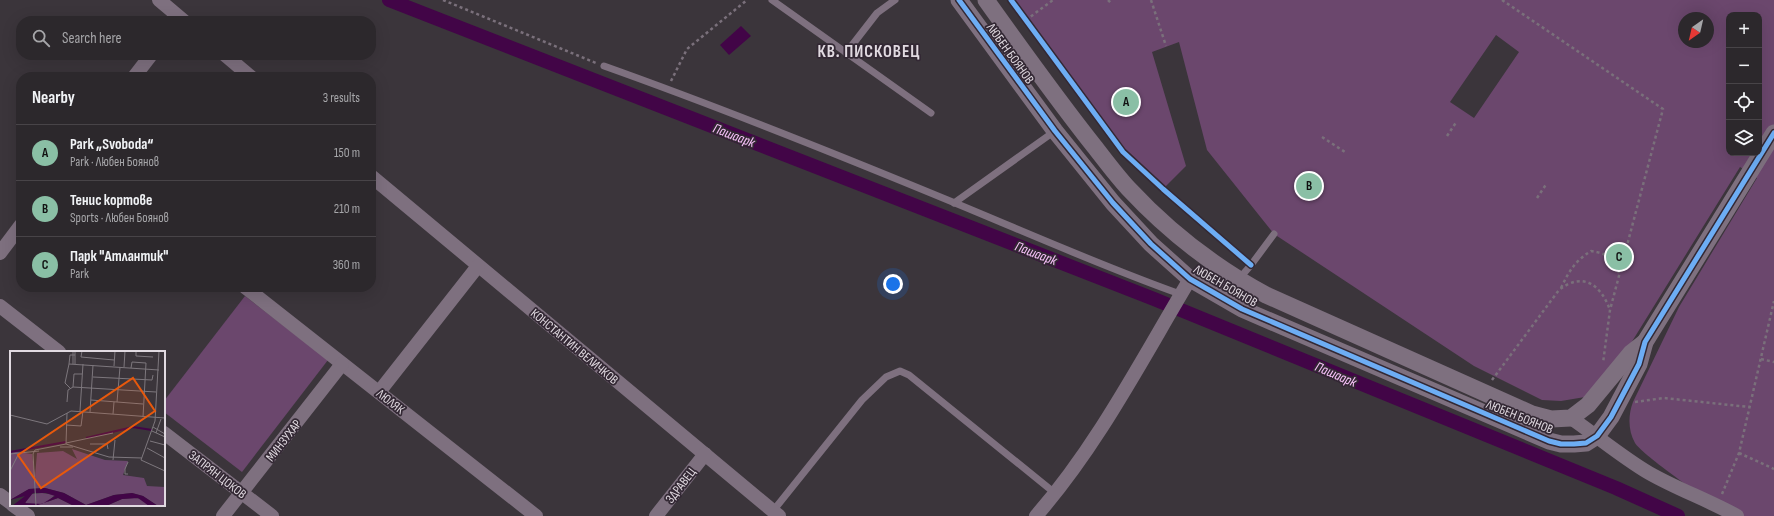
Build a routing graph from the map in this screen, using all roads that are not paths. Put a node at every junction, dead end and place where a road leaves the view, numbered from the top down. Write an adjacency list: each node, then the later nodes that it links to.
1 (159, 0): 6 (street)
2 (772, 0): 7 (lane)
3 (895, 0): 7 (lane)
4 (959, 0): 14 (street, ЛЮБЕН БОЯНОВ)
5 (986, 0): 23 (street, ЛЮБЕН БОЯНОВ)
6 (176, 16)
7 (846, 53): 13 (lane)
8 (147, 60): 11 (street)
9 (231, 60): 12 (street)
10 (604, 66): 17 (lane)
11 (138, 72)
12 (245, 72)
13 (931, 113)
14 (1055, 131): 17 (lane); 22 (street, ЛЮБЕН БОЯНОВ)
15 (1774, 133): 27 (street)
16 (376, 180): 21 (street, КОНСТАНТИН ВЕЛИЧКОВ)
17 (954, 203): 25 (lane)
18 (16, 232): 20 (street)
19 (1274, 234): 23 (lane)
20 (0, 253)
21 (478, 266): 30 (street); 34 (street, КОНСТАНТИН ВЕЛИЧКОВ)
22 (1190, 279): 23 (street); 25 (street); 33 (street, ЛЮБЕН БОЯНОВ)
23 (1238, 280): 31 (street, ЛЮБЕН БОЯНОВ)
24 (251, 292): 29 (street, ЛЮЛЯК)
25 (1179, 296): 36 (street)
26 (0, 306): 28 (street)
27 (1645, 342): 31 (street); 33 (street)
28 (58, 351)
29 (342, 364): 30 (street, ЛЮЛЯК); 35 (street, МИНЗУХАР)
30 (379, 392): 44 (street, ЛЮЛЯК)
31 (1571, 418): 33 (street, ЛЮБЕН БОЯНОВ)
32 (165, 434): 35 (street, ЗАПРЯН ЦОКОВ)
33 (1592, 440): 47 (street, ЛЮБЕН БОЯНОВ)
34 (705, 454): 40 (street, КОНСТАНТИН ВЕЛИЧКОВ); 45 (street, ЗДРАВЕЦ)
35 (241, 492): 42 (street, МИНЗУХАР); 43 (street, ЗАПРЯН ЦОКОВ)
36 (1056, 494): 40 (lane); 46 (street)
37 (0, 495): 38 (street)
38 (10, 502)
39 (14, 506): 41 (street)
40 (776, 513)
41 (28, 516)
42 (223, 516)
43 (272, 516)
44 (536, 516)
45 (656, 516)
46 (1036, 516)
47 (1737, 516)

